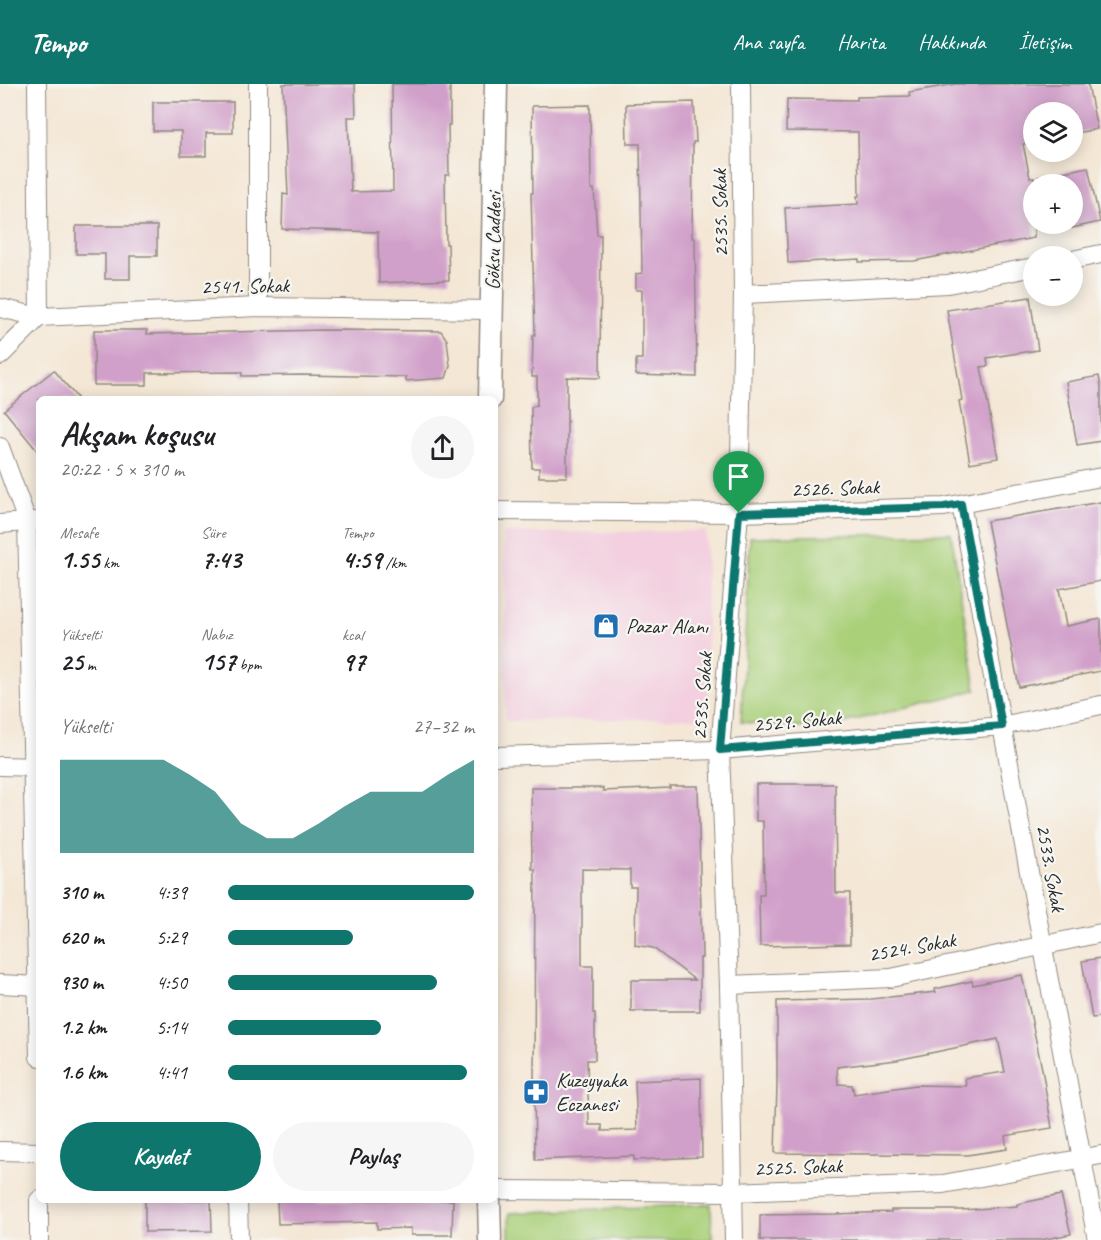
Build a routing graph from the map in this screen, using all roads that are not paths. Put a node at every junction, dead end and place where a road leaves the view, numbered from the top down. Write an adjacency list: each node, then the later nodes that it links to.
1 (37, 84): 12 (street)
2 (258, 84): 9 (street)
3 (496, 84): 11 (street, Göksu Caddesi)
4 (741, 84): 8 (street, 2535. Sokak)
5 (1101, 254): 6 (street)
6 (1083, 258)
7 (1023, 269): 8 (street)
8 (743, 294): 19 (street, 2535. Sokak)
9 (258, 307): 11 (street, 2541. Sokak); 12 (street, 2541. Sokak)
10 (0, 308): 12 (street, 2541. Sokak)
11 (492, 310): 14 (street, Göksu Caddesi)
12 (39, 317): 13 (street)
13 (0, 357)
14 (490, 396)
15 (0, 447): 20 (street)
16 (1101, 477): 17 (street, 2526. Sokak)
17 (961, 504): 19 (street, 2526. Sokak); 23 (street, 2533. Sokak)
18 (498, 510): 19 (street, 2526. Sokak)
19 (739, 513): 24 (street, 2535. Sokak)
20 (33, 521): 21 (street); 27 (street)
21 (0, 524)
22 (1101, 705): 23 (street, 2529. Sokak)
23 (1002, 726): 24 (street, 2529. Sokak); 30 (street, 2533. Sokak)
24 (720, 750): 25 (street, 2529. Sokak); 32 (street, 2535. Sokak)
25 (498, 756)
26 (0, 766): 27 (street)
27 (35, 767): 28 (street)
28 (36, 822)
29 (1101, 933): 30 (street, 2524. Sokak)
30 (1042, 944): 32 (street, 2524. Sokak); 37 (street, 2533. Sokak)
31 (0, 984): 33 (street)
32 (729, 985): 39 (street, 2535. Sokak)
33 (36, 986)
34 (0, 1150): 35 (street)
35 (36, 1152)
36 (1101, 1155): 37 (street, 2525. Sokak)
37 (1082, 1158): 39 (street, 2525. Sokak); 47 (street, 2533. Sokak)
38 (498, 1190): 39 (street, 2525. Sokak)
39 (732, 1192): 46 (street, 2535. Sokak)
40 (39, 1203): 43 (street)
41 (238, 1203): 44 (street)
42 (489, 1203): 45 (street)
43 (39, 1240)
44 (239, 1240)
45 (490, 1240)
46 (734, 1240)
47 (1097, 1240)

